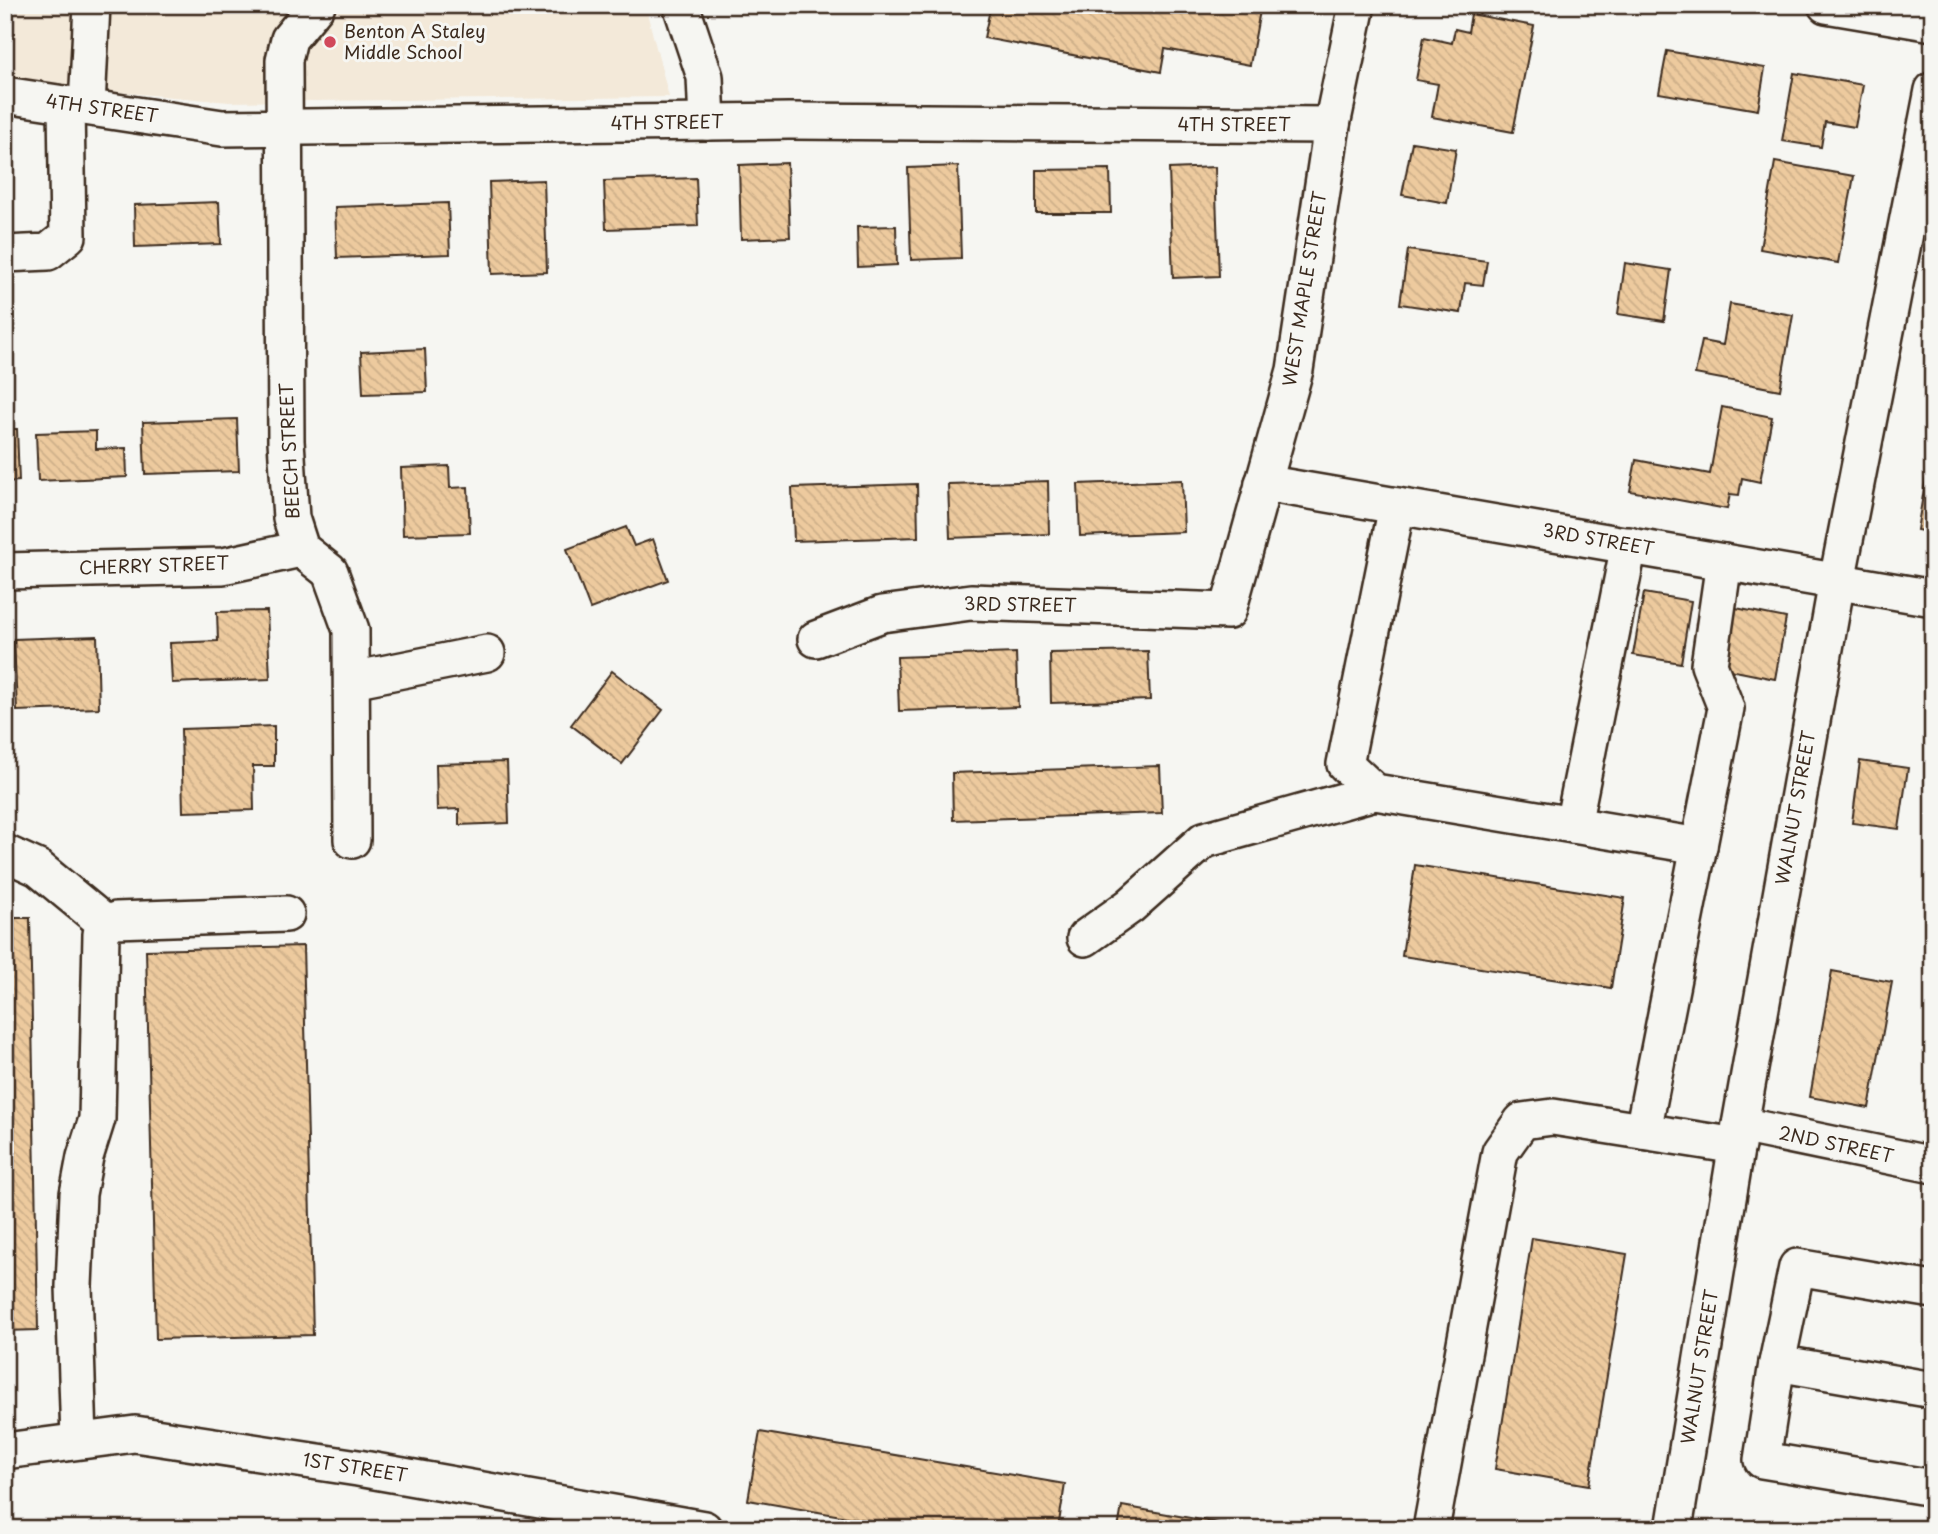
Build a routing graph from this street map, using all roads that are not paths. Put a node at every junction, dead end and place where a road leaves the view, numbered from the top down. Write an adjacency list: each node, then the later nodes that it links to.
1 (92, 5): 9 (street)
2 (317, 5): 12 (street, BEECH STREET)
3 (681, 5): 10 (street)
4 (1357, 5): 11 (street, WEST MAPLE STREET)
5 (1826, 5): 6 (street)
6 (1933, 23)
7 (1933, 90): 20 (street, WALNUT STREET)
8 (5, 95): 9 (street, 4TH STREET)
9 (76, 105): 12 (street, 4TH STREET); 13 (street)
10 (707, 122): 11 (street, 4TH STREET); 12 (street, 4TH STREET)
11 (1332, 125): 14 (street, WEST MAPLE STREET)
12 (283, 128): 17 (street, BEECH STREET)
13 (5, 254)
14 (1263, 484): 15 (street, 3RD STREET); 22 (street, WEST MAPLE STREET)
15 (1397, 506): 16 (street, 3RD STREET); 26 (street)
16 (1629, 545): 18 (street, 3RD STREET); 27 (street)
17 (301, 548): 19 (street, CHERRY STREET); 25 (street)
18 (1724, 562): 20 (street, 3RD STREET); 29 (street)
19 (5, 571)
20 (1837, 581): 21 (street, 3RD STREET); 35 (street, WALNUT STREET)
21 (1933, 598)
22 (1228, 611): 23 (street, 3RD STREET)
23 (816, 639)
24 (487, 653): 25 (street)
25 (352, 680): 28 (street)
26 (1375, 792): 27 (street); 33 (street)
27 (1573, 825): 29 (street)
28 (352, 840)
29 (1699, 846): 34 (street)
30 (5, 853): 32 (street)
31 (286, 914): 32 (street)
32 (106, 924): 40 (street)
33 (1085, 938)
34 (1643, 1131): 35 (street, 2ND STREET); 44 (street, 2ND STREET)
35 (1738, 1135): 36 (street, 2ND STREET); 45 (street, WALNUT STREET)
36 (1933, 1165)
37 (1933, 1290): 38 (street)
38 (1777, 1363): 39 (street); 42 (street)
39 (1933, 1390)
40 (79, 1440): 41 (street, 1ST STREET); 43 (street, 1ST STREET)
41 (5, 1451)
42 (1933, 1488)
43 (704, 1529)
44 (1431, 1529)
45 (1674, 1529)

